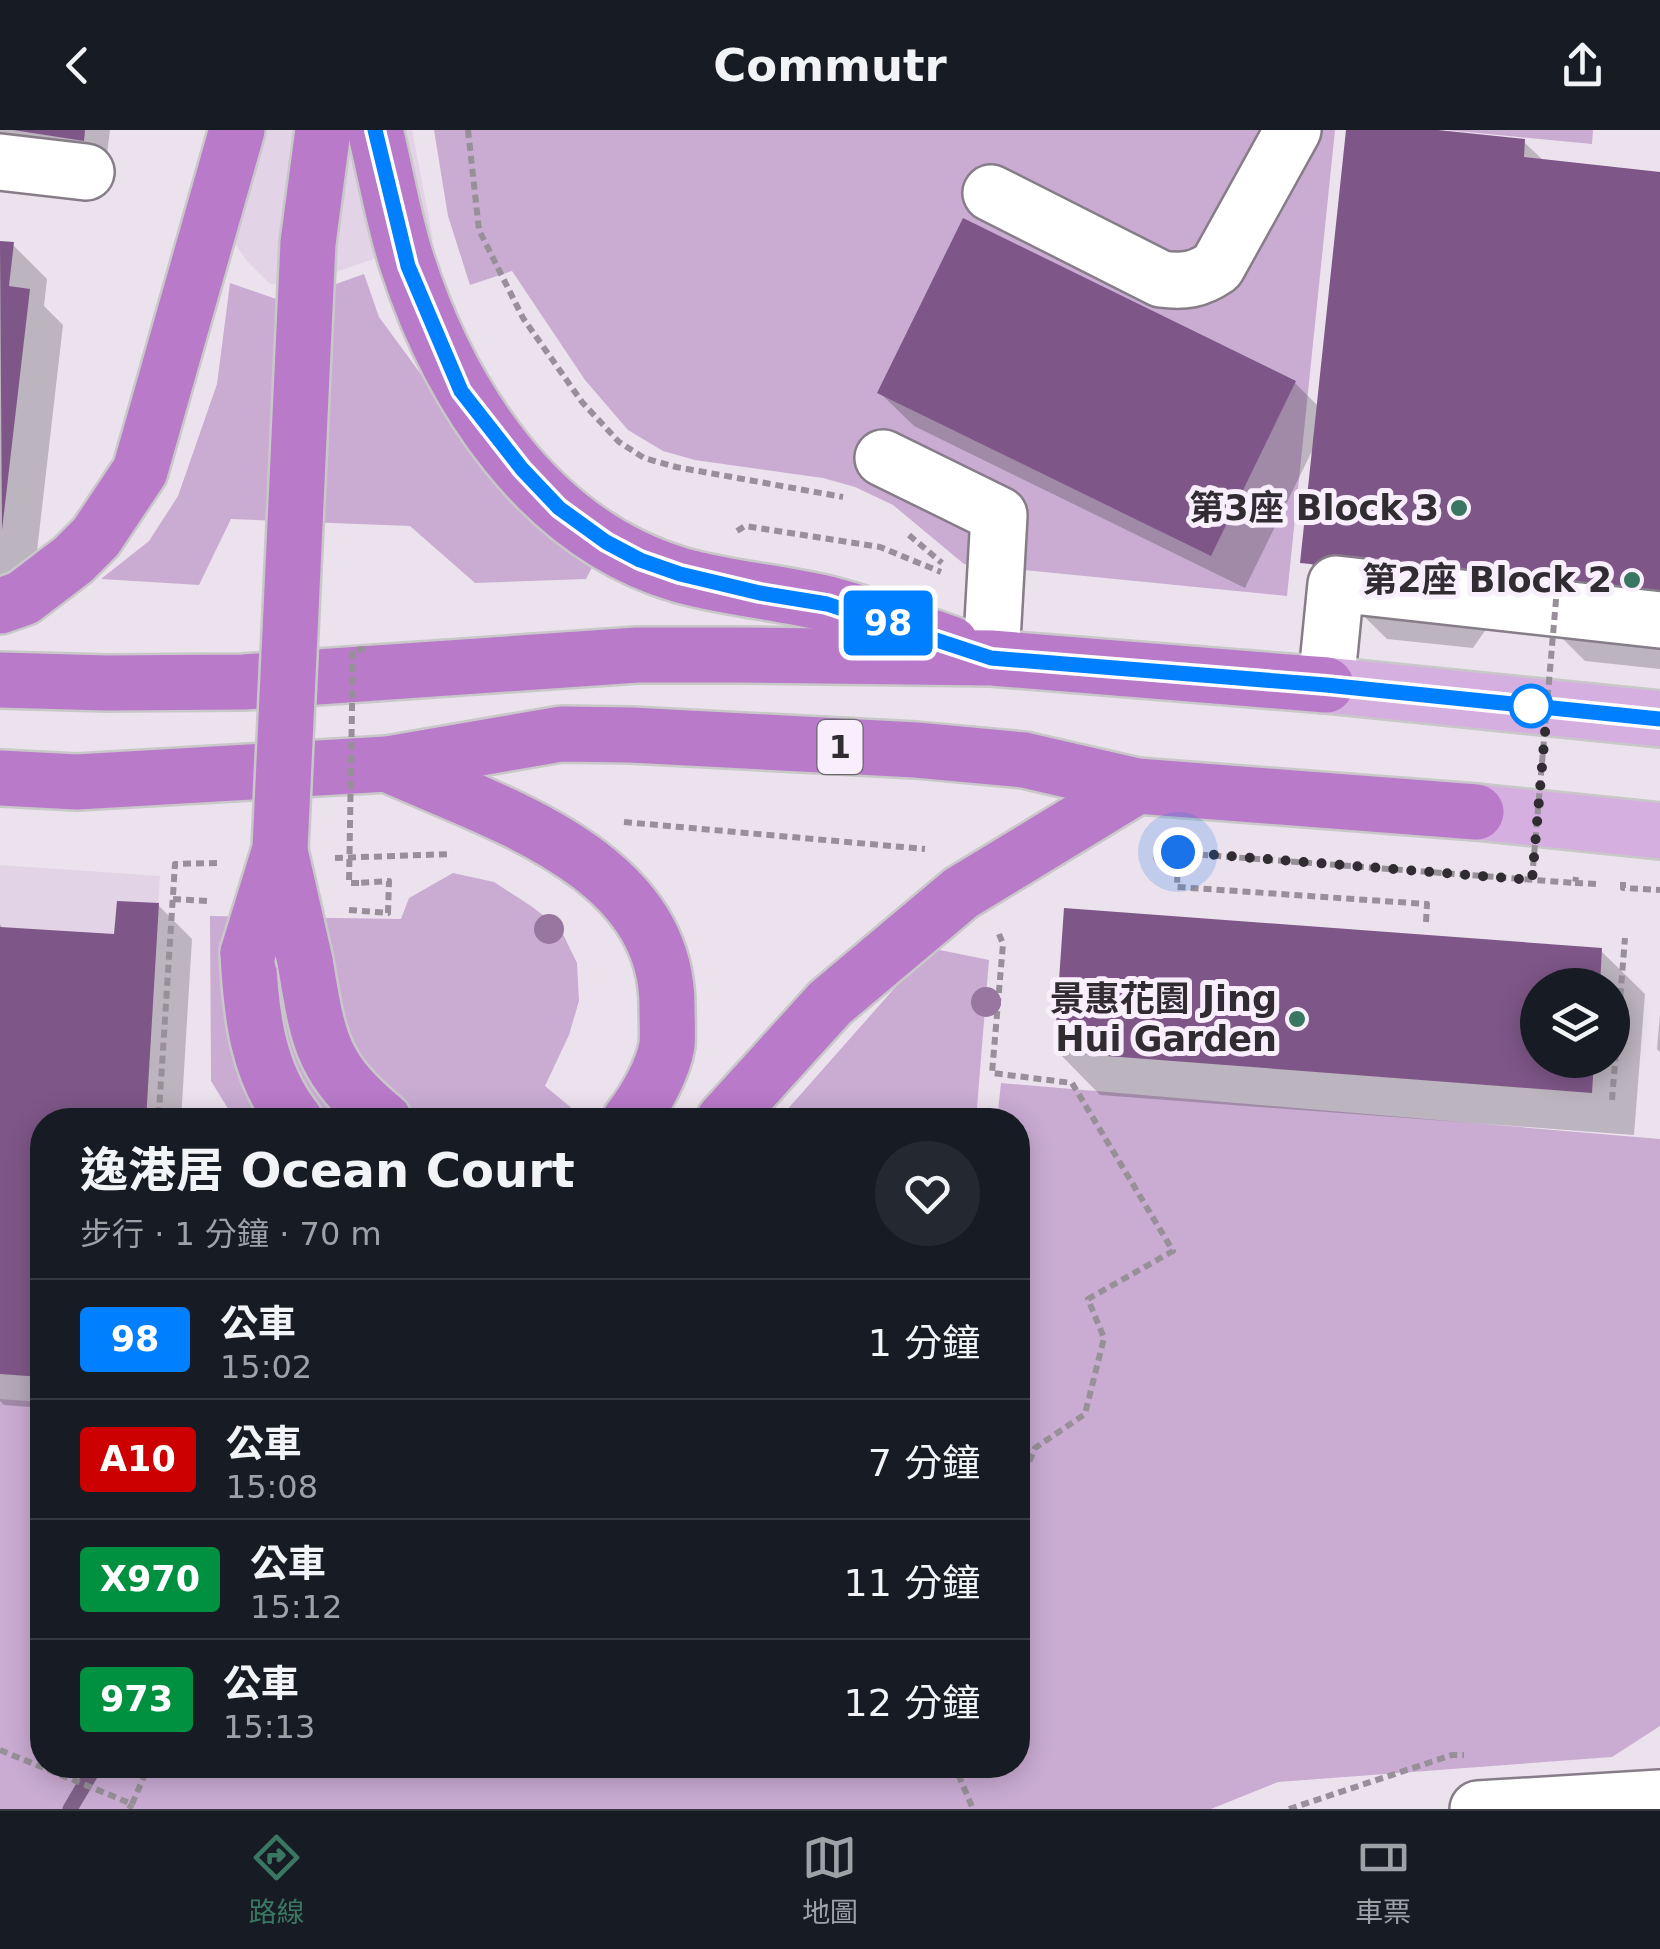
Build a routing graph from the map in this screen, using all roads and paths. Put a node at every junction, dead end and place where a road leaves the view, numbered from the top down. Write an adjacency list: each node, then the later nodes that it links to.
1 (237, 130): 12 (highway)
2 (468, 130): 8 (path)
3 (1293, 130): 7 (street)
4 (337, 131): 14 (highway); 27 (highway, bridge)
5 (0, 162): 6 (street)
6 (86, 172)
7 (992, 194)
8 (866, 478): 14 (street)
9 (904, 530): 10 (path)
10 (953, 572)
11 (1557, 588): 35 (path, bridge)
12 (0, 606)
13 (1660, 620): 17 (street)
14 (991, 658): 15 (highway); 17 (highway)
15 (348, 662): 16 (highway); 34 (path, bridge)
16 (0, 680)
17 (1326, 685): 18 (main road)
18 (1660, 719)
19 (387, 764): 20 (highway, 1); 21 (highway, 1); 42 (highway)
20 (0, 778)
21 (1137, 786): 22 (highway, 1); 43 (highway)
22 (1476, 812): 24 (main road)
23 (611, 821): 25 (path)
24 (1660, 831)
25 (932, 850)
26 (463, 854): 27 (path)
27 (280, 856): 32 (path); 40 (highway, bridge); 41 (highway, bridge)
28 (1575, 883): 29 (path)
29 (1597, 884)
30 (1622, 888): 31 (path)
31 (1660, 890)
32 (173, 898): 33 (path); 39 (path)
33 (222, 902)
34 (343, 910)
35 (1426, 922)
36 (1625, 938): 38 (path)
37 (1003, 944): 44 (path)
38 (1612, 1100)
39 (159, 1108)
40 (278, 1108)
41 (369, 1108)
42 (639, 1108)
43 (735, 1108)
44 (1030, 1461)
45 (0, 1750): 46 (path)
46 (30, 1763)
47 (70, 1778): 51 (path)
48 (143, 1778): 51 (path)
49 (960, 1778): 52 (path)
50 (1660, 1798): 53 (street)
51 (131, 1806)
52 (974, 1809)
53 (1478, 1809)

